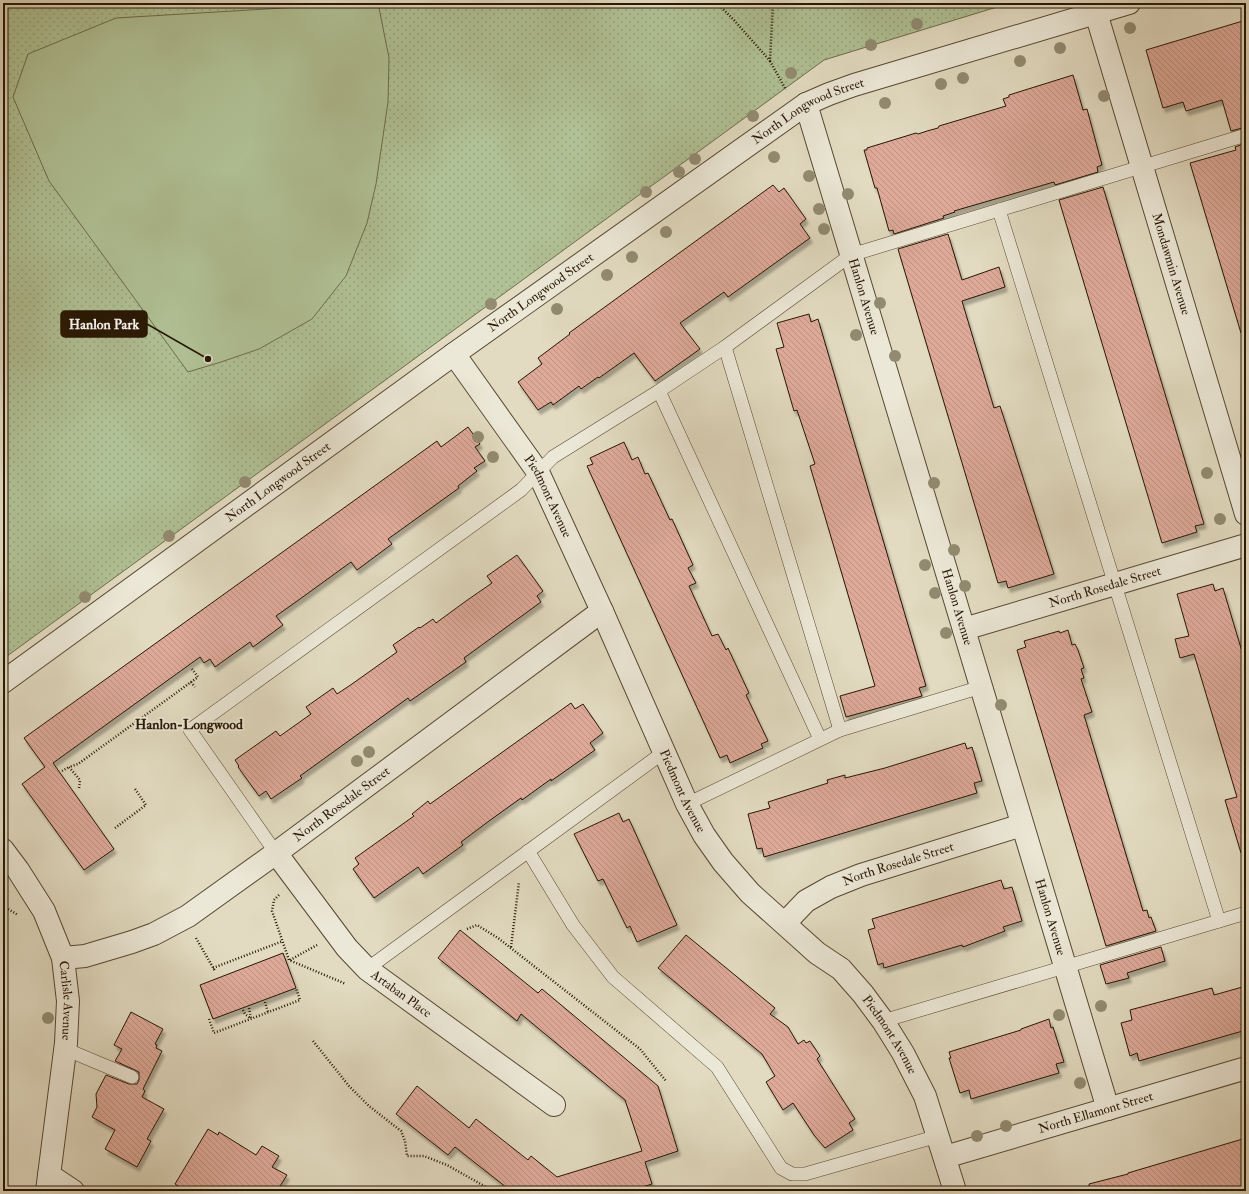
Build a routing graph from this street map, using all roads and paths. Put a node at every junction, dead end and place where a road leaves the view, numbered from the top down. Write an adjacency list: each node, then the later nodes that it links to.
1 (717, 3): 5 (path)
2 (774, 3): 5 (path)
3 (1129, 3): 4 (street, North Longwood Street)
4 (1096, 13): 6 (street, North Longwood Street); 8 (street, Mondawmin Avenue)
5 (770, 61): 6 (path)
6 (797, 99): 10 (street, Hanlon Avenue); 12 (street, North Longwood Street)
7 (1246, 135): 8 (lane)
8 (1142, 166): 9 (lane); 15 (street, Mondawmin Avenue)
9 (999, 210): 10 (lane); 17 (lane)
10 (851, 255): 11 (lane); 19 (street, Hanlon Avenue)
11 (725, 347): 13 (lane); 25 (lane)
12 (454, 354): 14 (street, Piedmont Avenue); 21 (street, North Longwood Street)
13 (659, 391): 14 (lane); 26 (lane)
14 (538, 472): 18 (street, Piedmont Avenue); 37 (lane)
15 (1246, 514)
16 (1246, 544): 17 (street, North Rosedale Street)
17 (1115, 584): 19 (street, North Rosedale Street); 43 (lane)
18 (602, 611): 27 (street, Piedmont Avenue); 37 (street, North Rosedale Street)
19 (964, 629): 24 (street, Hanlon Avenue)
20 (192, 669): 22 (path)
21 (3, 682)
22 (191, 682): 23 (path); 28 (path)
23 (195, 687)
24 (981, 688): 25 (lane); 33 (street, Hanlon Avenue)
25 (840, 730): 26 (lane)
26 (820, 739): 32 (lane)
27 (664, 752): 32 (street, Piedmont Avenue); 36 (lane)
28 (69, 767): 29 (path); 30 (path)
29 (62, 771)
30 (79, 788)
31 (135, 789): 34 (path)
32 (687, 804): 44 (street, Piedmont Avenue)
33 (1022, 825): 44 (street, North Rosedale Street); 52 (street, Hanlon Avenue)
34 (115, 828)
35 (3, 850): 50 (street, Carlisle Avenue)
36 (528, 851): 53 (lane); 70 (lane)
37 (276, 853): 50 (street, North Rosedale Street); 53 (street, Artaban Place)
38 (520, 877): 49 (path)
39 (282, 893): 47 (path)
40 (3, 906): 42 (path)
41 (1246, 913): 43 (lane)
42 (20, 916)
43 (1219, 921): 52 (lane)
44 (785, 923): 62 (street, Piedmont Avenue)
45 (467, 929): 49 (path)
46 (194, 934): 47 (path)
47 (283, 941): 51 (path)
48 (321, 943): 51 (path)
49 (511, 947): 67 (path)
50 (63, 958): 64 (street, Carlisle Avenue)
51 (289, 960): 54 (path)
52 (1065, 967): 62 (lane); 69 (street, Hanlon Avenue)
53 (368, 969): 68 (street, Artaban Place)
54 (346, 984)
55 (296, 988): 59 (path)
56 (265, 1002): 59 (path)
57 (249, 1008): 60 (path)
58 (243, 1010): 60 (path)
59 (268, 1012): 60 (path)
60 (251, 1019): 61 (path)
61 (209, 1020)
62 (883, 1021): 70 (street, Piedmont Avenue)
63 (313, 1041): 74 (path)
64 (65, 1049): 66 (lane); 72 (street, Carlisle Avenue)
65 (1246, 1068): 69 (street, North Ellamont Street)
66 (132, 1077)
67 (666, 1082)
68 (554, 1105)
69 (1108, 1109): 71 (street, North Ellamont Street)
70 (938, 1136): 71 (street, Piedmont Avenue)
71 (945, 1157): 75 (street, Piedmont Avenue)
72 (48, 1183): 73 (street)
73 (72, 1191)
74 (493, 1191)
75 (955, 1191)

